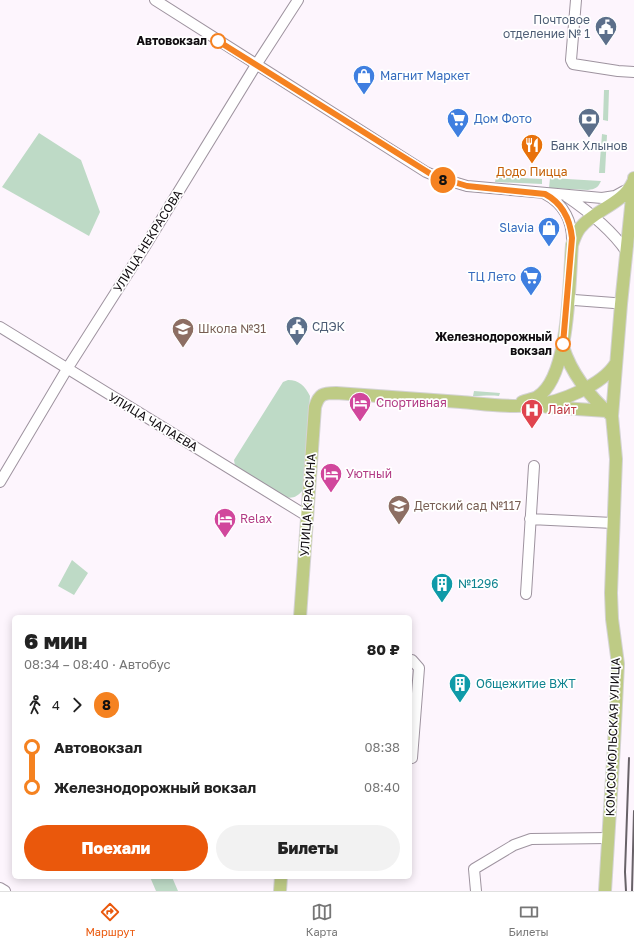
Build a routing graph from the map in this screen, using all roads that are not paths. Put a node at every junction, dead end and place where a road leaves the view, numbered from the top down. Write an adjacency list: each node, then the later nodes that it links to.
1 (155, 0): 4 (street)
2 (298, 0): 4 (street, УЛИЦА НЕКРАСОВА)
3 (576, 0): 5 (street)
4 (256, 65): 7 (street); 17 (street, УЛИЦА НЕКРАСОВА)
5 (634, 72)
6 (633, 181): 8 (street); 9 (main road); 11 (main road, КОМСОМОЛЬСКАЯ УЛИЦА)
7 (545, 194): 8 (street); 10 (street)
8 (565, 195): 9 (street)
9 (593, 216): 10 (main road); 11 (street)
10 (572, 245): 15 (main road)
11 (626, 251): 16 (main road, КОМСОМОЛЬСКАЯ УЛИЦА)
12 (574, 300): 13 (street)
13 (614, 303)
14 (0, 327): 17 (street, УЛИЦА ЧАПАЕВА)
15 (563, 347): 18 (main road); 19 (main road)
16 (616, 363): 18 (main road); 21 (main road, КОМСОМОЛЬСКАЯ УЛИЦА)
17 (67, 369): 23 (street, УЛИЦА НЕКРАСОВА); 24 (street, УЛИЦА ЧАПАЕВА)
18 (585, 388): 20 (main road); 21 (main road)
19 (510, 406): 20 (main road); 24 (main road, УЛИЦА КРАСИНА)
20 (533, 406): 21 (main road)
21 (609, 414): 26 (main road, КОМСОМОЛЬСКАЯ УЛИЦА)
22 (534, 466): 25 (street)
23 (0, 482)
24 (307, 516): 28 (main road, УЛИЦА КРАСИНА)
25 (530, 519): 26 (street); 27 (street)
26 (613, 523): 31 (main road, КОМСОМОЛЬСКАЯ УЛИЦА)
27 (526, 594)
28 (300, 615)
29 (412, 660): 30 (street)
30 (412, 758)
31 (608, 838): 36 (street); 37 (main road, КОМСОМОЛЬСКАЯ УЛИЦА)
32 (281, 879): 35 (main road)
33 (0, 888): 34 (street)
34 (5, 891)
35 (280, 891)
36 (476, 891)
37 (605, 891)

